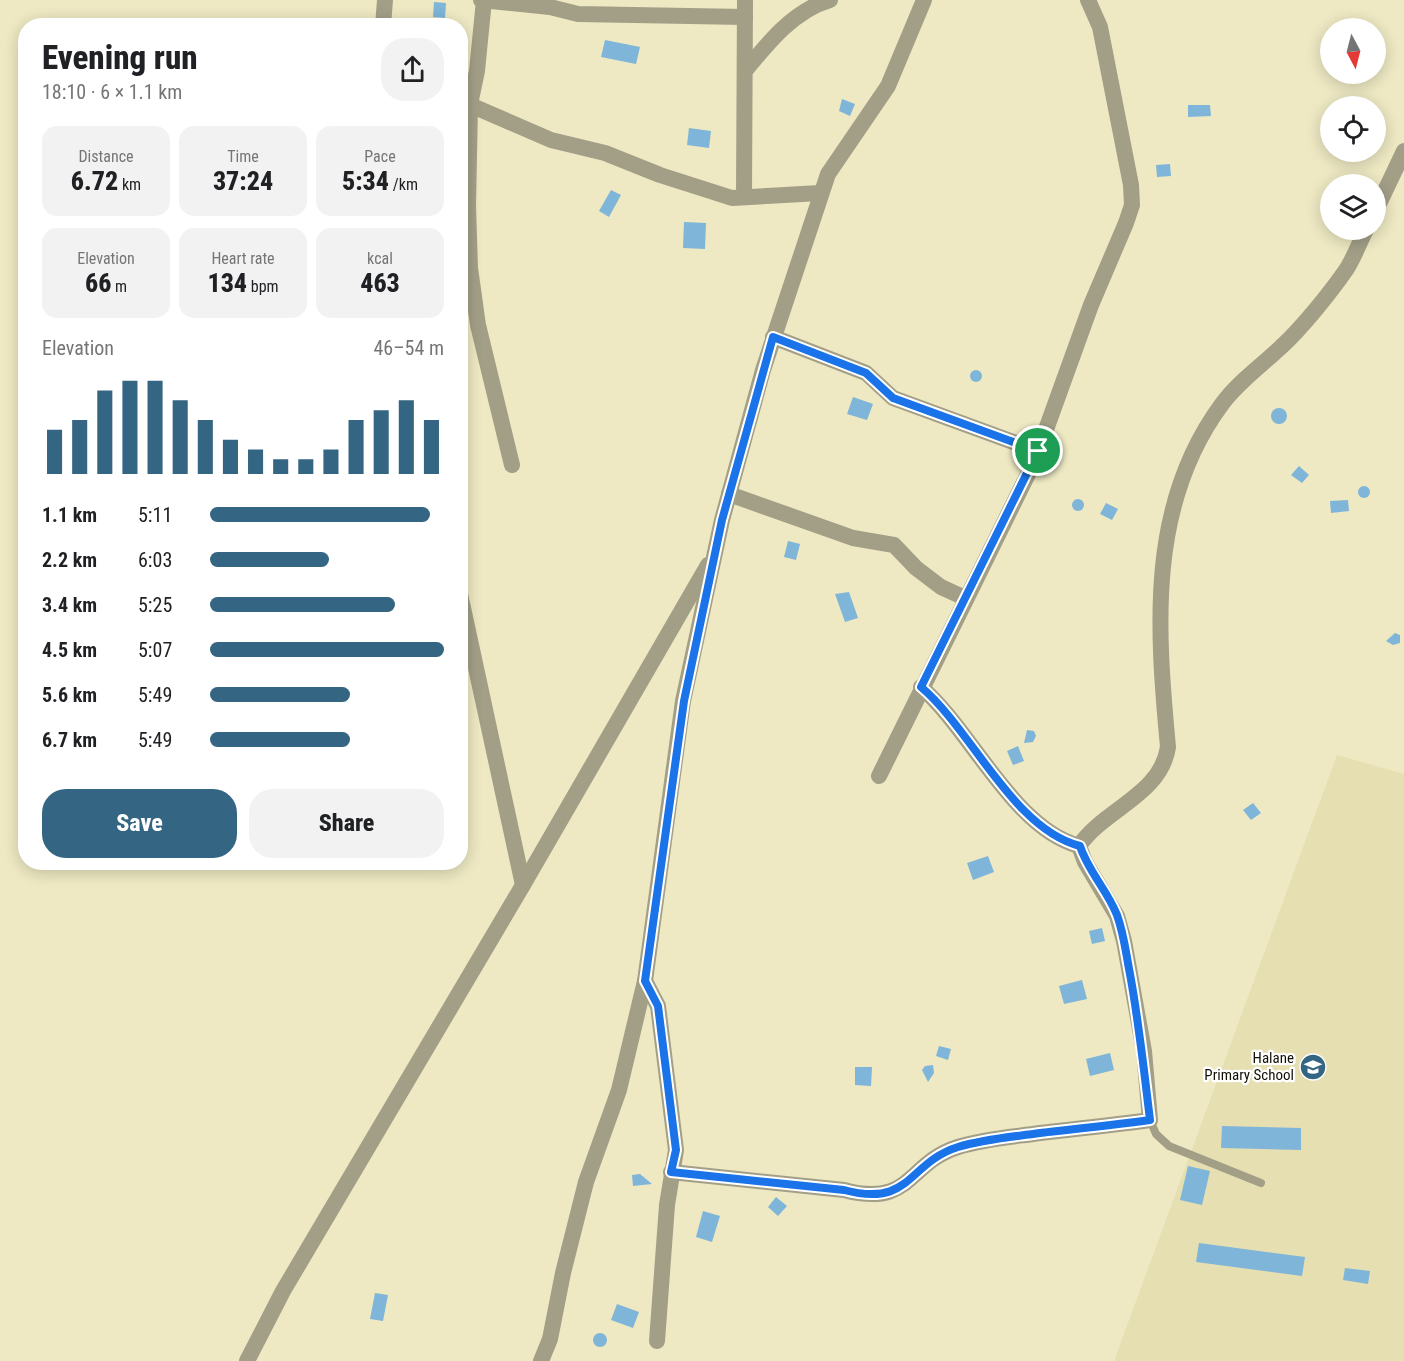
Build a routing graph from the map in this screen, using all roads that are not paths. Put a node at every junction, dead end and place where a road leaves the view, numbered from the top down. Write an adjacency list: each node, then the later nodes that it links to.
1 (386, 0): 9 (street)
2 (483, 0): 7 (street); 11 (street)
3 (745, 0): 8 (street)
4 (830, 0): 10 (street)
5 (924, 0): 15 (street)
6 (1088, 0): 20 (street)
7 (564, 6): 8 (street)
8 (745, 17): 10 (street)
9 (384, 18)
10 (745, 71): 16 (street)
11 (468, 94)
12 (468, 103): 16 (street)
13 (1404, 151): 14 (street)
14 (1386, 189)
15 (820, 193): 16 (street); 19 (street)
16 (744, 195)
17 (468, 202): 21 (street)
18 (1361, 240): 28 (street)
19 (773, 337): 20 (street); 22 (street)
20 (1038, 451): 24 (street)
21 (512, 465)
22 (729, 494): 23 (street); 24 (street)
23 (715, 552): 29 (street); 30 (street)
24 (965, 598): 26 (street)
25 (468, 631): 29 (street)
26 (921, 687): 27 (street); 28 (street)
27 (879, 776)
28 (1080, 846): 31 (street)
29 (523, 885): 35 (street)
30 (645, 981): 32 (street); 36 (street)
31 (1150, 1120): 32 (street); 33 (lane)
32 (671, 1172): 34 (street)
33 (1261, 1183)
34 (657, 1341)
35 (247, 1361)
36 (541, 1361)

